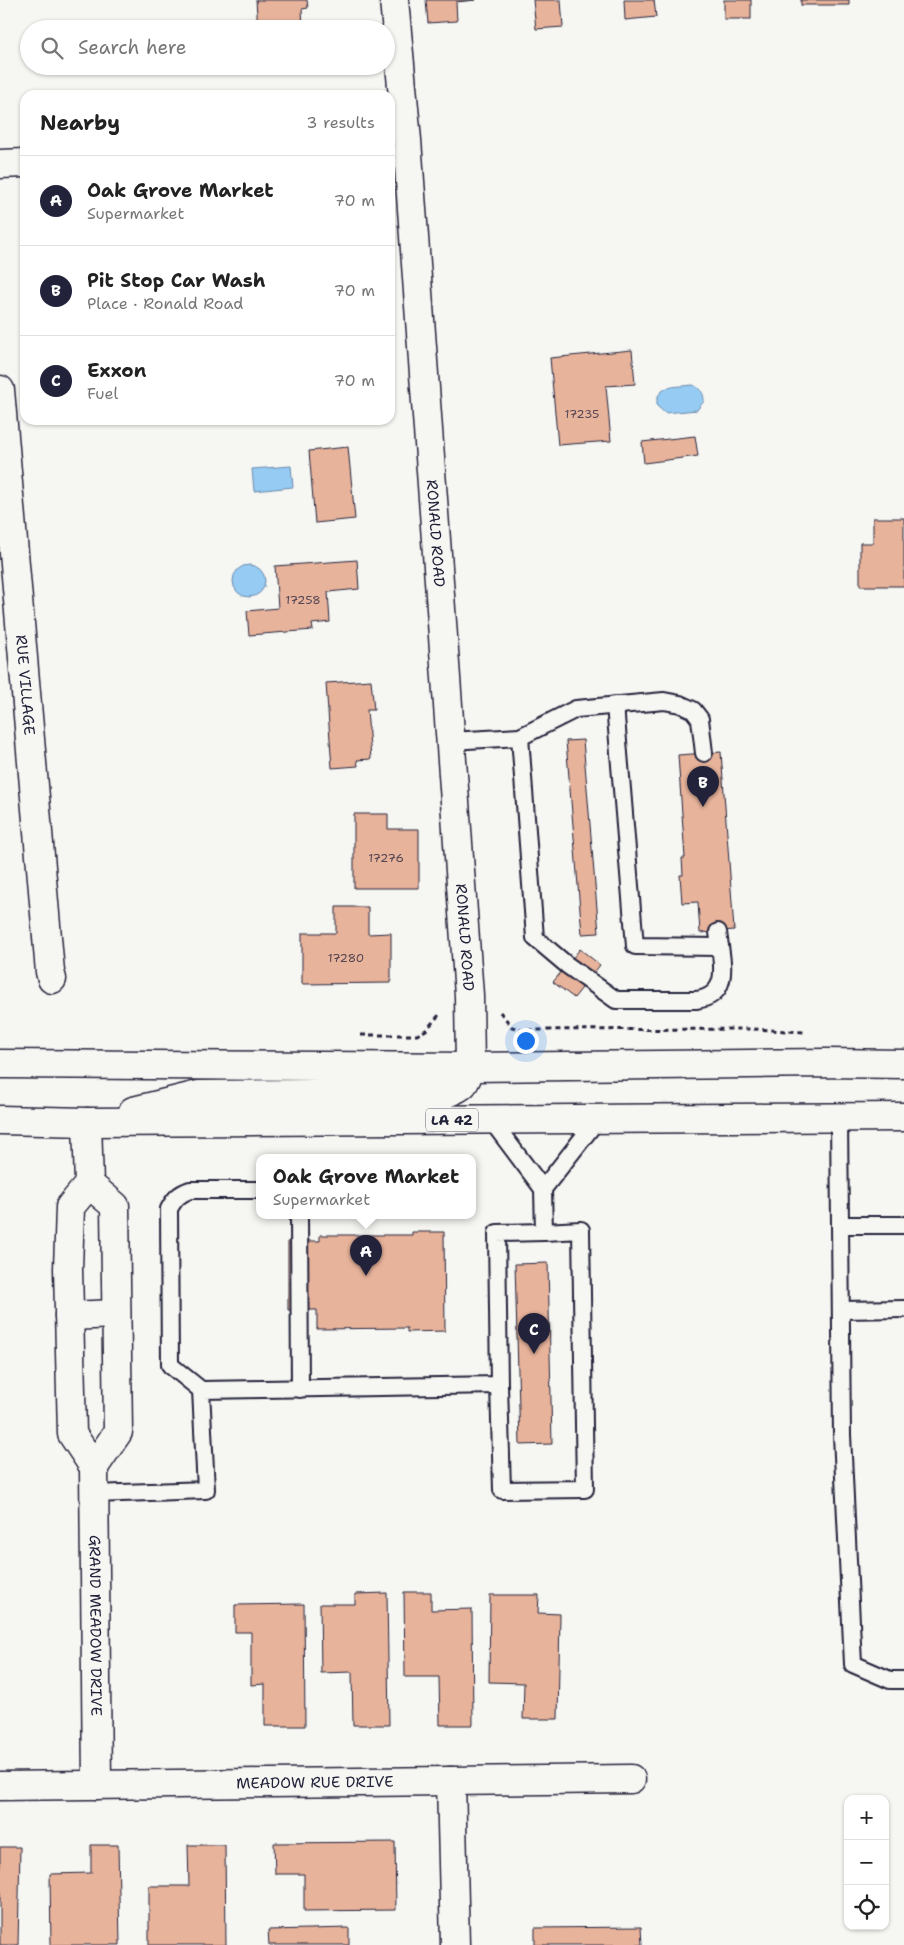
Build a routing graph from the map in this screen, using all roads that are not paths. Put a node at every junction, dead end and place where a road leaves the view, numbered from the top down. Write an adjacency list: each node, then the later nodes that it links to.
1 (394, 0): 2 (street, RONALD ROAD)
2 (395, 20)
3 (395, 28): 4 (street, RONALD ROAD)
4 (399, 141): 10 (street, RONALD ROAD)
5 (20, 163): 6 (street)
6 (0, 164)
7 (0, 390): 12 (street, RUE VILLAGE)
8 (615, 705): 9 (lane); 9 (lane); 11 (lane)
9 (520, 737): 10 (lane)
10 (450, 741): 15 (street, RONALD ROAD)
11 (704, 753)
12 (52, 979)
13 (0, 1064): 15 (street)
14 (904, 1064): 15 (street)
15 (470, 1067): 21 (street)
16 (839, 1118): 17 (street, LA 42); 20 (street, LA 42); 26 (lane)
17 (904, 1118)
18 (0, 1120): 21 (street, LA 42)
19 (491, 1120): 20 (street, LA 42); 21 (street, LA 42); 23 (lane)
20 (597, 1120): 23 (lane)
21 (87, 1122): 22 (street)
22 (88, 1184): 31 (street); 32 (street)
23 (543, 1189): 28 (lane)
24 (256, 1190): 35 (lane)
25 (299, 1219): 34 (lane)
26 (840, 1225): 27 (lane); 29 (lane)
27 (904, 1225)
28 (544, 1232): 33 (lane); 33 (lane)
29 (841, 1310): 30 (lane); 37 (lane)
30 (904, 1310)
31 (116, 1314): 32 (street); 36 (street)
32 (69, 1316): 36 (street)
33 (499, 1386): 34 (lane)
34 (300, 1389): 35 (lane)
35 (201, 1390): 36 (lane)
36 (94, 1481): 40 (street, GRAND MEADOW DRIVE)
37 (904, 1680)
38 (631, 1780): 39 (street, MEADOW RUE DRIVE)
39 (451, 1781): 40 (street, MEADOW RUE DRIVE); 42 (street)
40 (97, 1785): 41 (street, MEADOW RUE DRIVE)
41 (0, 1786)
42 (455, 1945)

